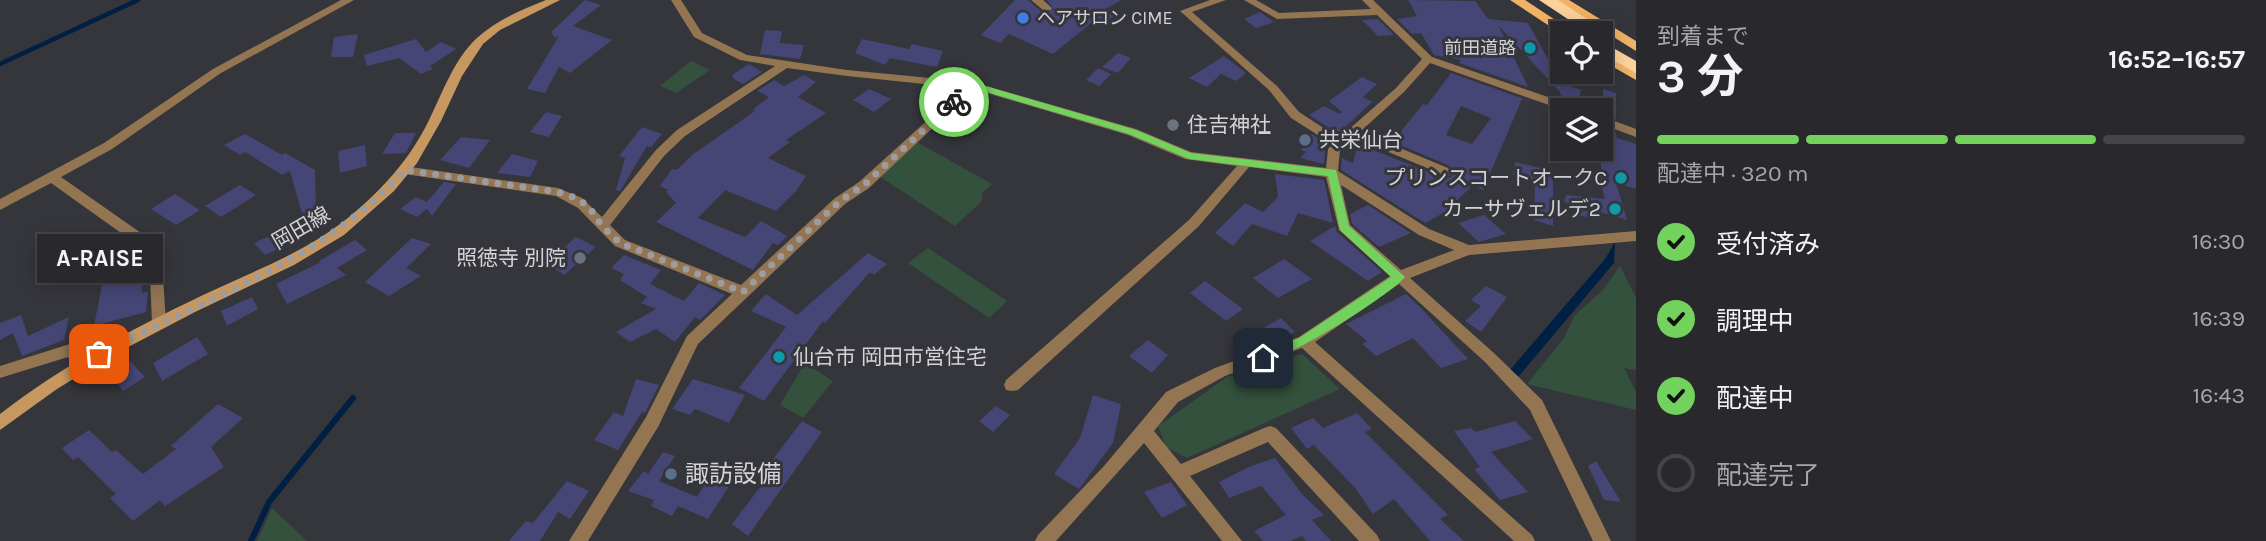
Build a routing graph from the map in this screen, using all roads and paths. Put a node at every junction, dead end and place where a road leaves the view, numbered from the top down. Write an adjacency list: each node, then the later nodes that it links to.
1 (349, 0): 36 (street)
2 (555, 0): 33 (street, 岡田線)
3 (676, 0): 23 (street)
4 (1036, 0): 12 (street)
5 (1222, 0): 31 (street)
6 (1249, 0): 13 (street)
7 (1367, 0): 13 (street)
8 (1516, 0): 16 (main road)
9 (1528, 0): 14 (highway)
10 (1546, 0): 15 (highway)
11 (1560, 0): 18 (main road)
12 (1047, 8)
13 (1379, 12): 21 (street)
14 (1562, 21)
15 (1580, 21)
16 (1550, 22)
17 (1613, 41): 20 (highway)
18 (1633, 42)
19 (1613, 54): 24 (highway)
20 (1636, 55)
21 (1428, 59): 27 (street); 29 (street)
22 (1613, 62): 25 (main road)
23 (782, 65): 26 (street); 38 (street)
24 (1636, 68)
25 (1636, 76)
26 (972, 85): 32 (street); 42 (street)
27 (1550, 102)
28 (1613, 124): 30 (street)
29 (1351, 132): 31 (street); 34 (lane)
30 (1636, 133)
31 (1339, 143): 35 (street)
32 (1247, 162): 35 (street); 47 (street)
33 (404, 170): 38 (street); 43 (street, 岡田線)
34 (1447, 172)
35 (1332, 173): 40 (street); 41 (street)
36 (52, 177): 37 (street); 43 (street)
37 (0, 205)
38 (602, 226): 42 (street)
39 (1636, 236): 40 (street)
40 (1468, 250): 41 (street)
41 (1399, 277): 44 (street); 56 (street)
42 (743, 292): 51 (street)
43 (159, 323): 45 (street, 岡田線)
44 (1304, 341): 49 (street); 55 (street)
45 (79, 365): 46 (street); 48 (street, 岡田線)
46 (0, 372)
47 (1012, 384)
48 (0, 423)
49 (1143, 431): 50 (street); 52 (street)
50 (1178, 473): 53 (street); 54 (street)
51 (578, 541)
52 (1044, 541)
53 (1233, 541)
54 (1371, 541)
55 (1526, 541)
56 (1602, 541)

